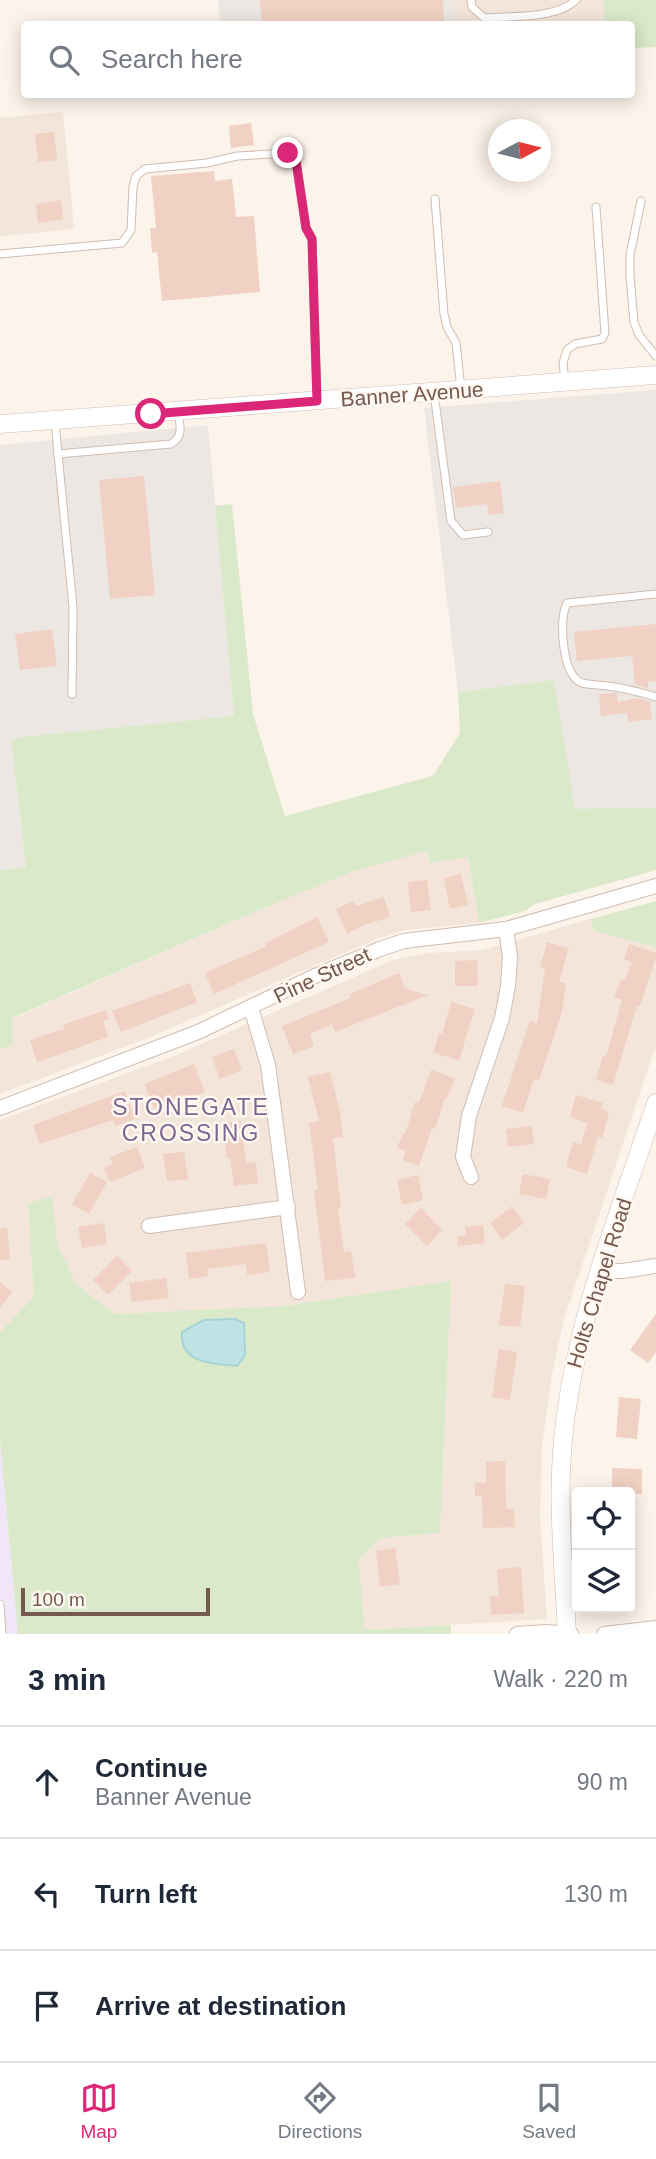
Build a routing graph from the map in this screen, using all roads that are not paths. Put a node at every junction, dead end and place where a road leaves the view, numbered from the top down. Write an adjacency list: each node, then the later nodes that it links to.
1 (471, 0): 2 (lane)
2 (576, 0)
3 (435, 199): 10 (lane)
4 (642, 201): 7 (lane)
5 (596, 207): 9 (lane)
6 (0, 254): 12 (lane)
7 (656, 356)
8 (656, 375): 9 (street, Banner Avenue)
9 (565, 382): 10 (street, Banner Avenue)
10 (461, 390): 11 (street, Banner Avenue)
11 (434, 392): 12 (street, Banner Avenue); 17 (lane)
12 (317, 401): 13 (street, Banner Avenue)
13 (178, 412): 14 (street, Banner Avenue); 16 (lane)
14 (55, 420): 15 (street, Banner Avenue); 16 (lane)
15 (0, 424)
16 (58, 454): 19 (lane)
17 (488, 532)
18 (656, 594): 20 (lane)
19 (72, 694)
20 (656, 696)
21 (656, 886): 22 (street, Pine Street)
22 (506, 929): 23 (street, Pine Street); 26 (street)
23 (251, 1008): 25 (street, Pine Street); 27 (street)
24 (656, 1103): 30 (street, Holts Chapel Road)
25 (0, 1108)
26 (471, 1177)
27 (288, 1207): 28 (street); 31 (street)
28 (149, 1226)
29 (656, 1266): 30 (street)
30 (600, 1270): 36 (street, Holts Chapel Road)
31 (298, 1292)
32 (0, 1604): 34 (lane)
33 (656, 1628): 37 (street)
34 (2, 1634)
35 (517, 1634): 36 (street)
36 (568, 1634)
37 (604, 1634)

